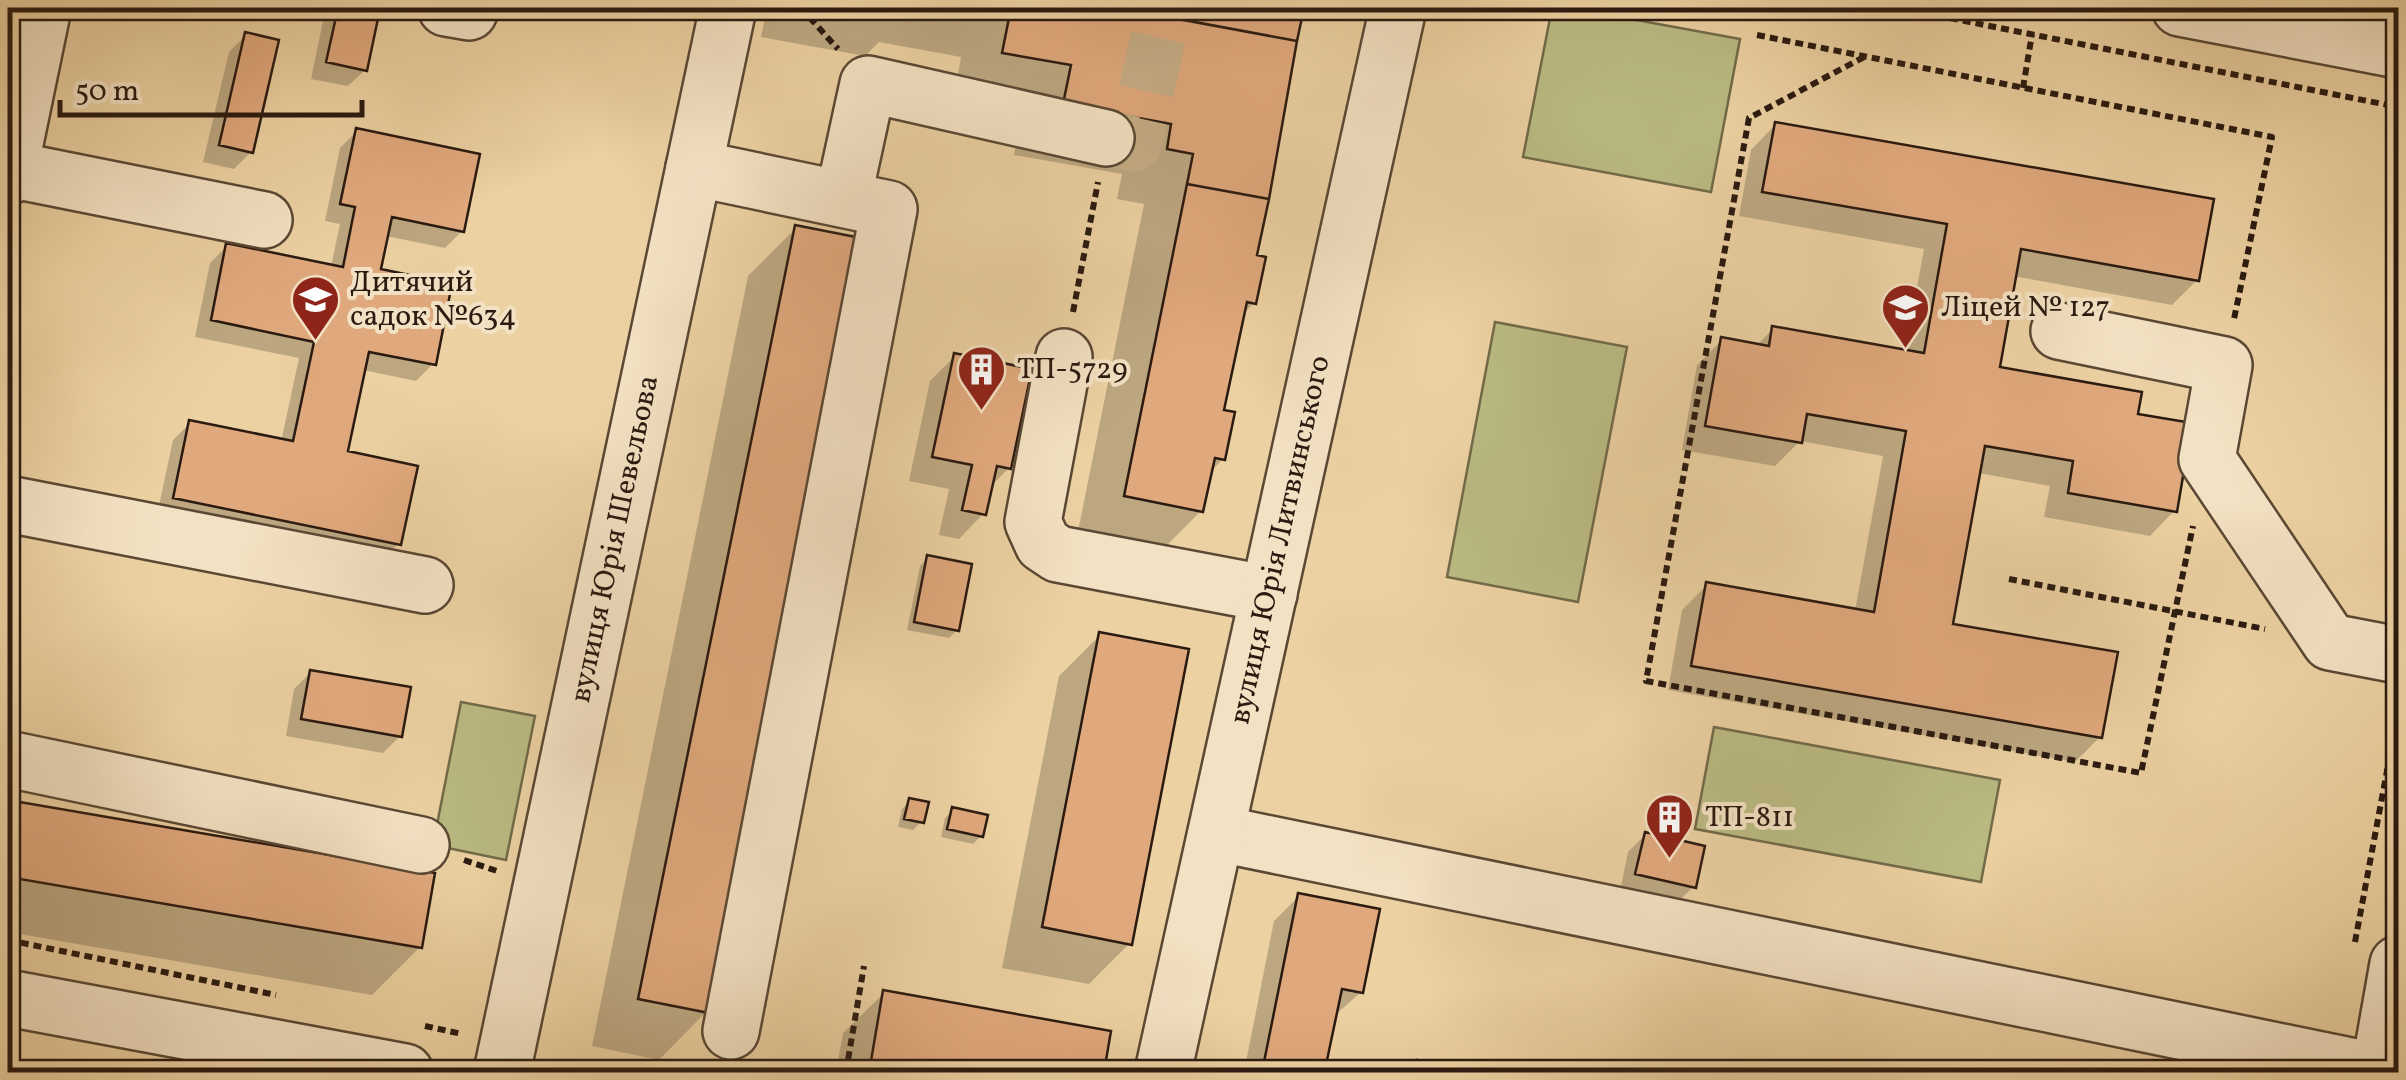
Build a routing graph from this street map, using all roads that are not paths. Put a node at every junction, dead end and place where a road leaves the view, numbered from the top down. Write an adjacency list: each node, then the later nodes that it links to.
1 (41, 8): 8 (street)
2 (1398, 8): 15 (street, вулиця Юрія Литвинського)
3 (2180, 8): 5 (street)
4 (723, 10): 7 (street, вулиця Юрія Шевельова)
5 (2398, 50)
6 (1106, 138): 9 (street)
7 (694, 168): 9 (street); 24 (street, вулиця Юрія Шевельова)
8 (8, 173): 10 (street)
9 (844, 199): 22 (street)
10 (264, 220)
11 (2059, 331): 16 (street)
12 (1064, 358): 15 (street)
13 (8, 504): 14 (street)
14 (425, 586)
15 (1269, 594): 18 (street, вулиця Юрія Литвинського)
16 (2398, 656)
17 (8, 759): 19 (street)
18 (1216, 832): 25 (street, вулиця Юрія Литвинського); 26 (street)
19 (420, 845)
20 (2376, 955): 26 (street)
21 (8, 998): 23 (street)
22 (731, 1031)
23 (408, 1048)
24 (486, 1054)
25 (1163, 1072)
26 (2379, 1072)

